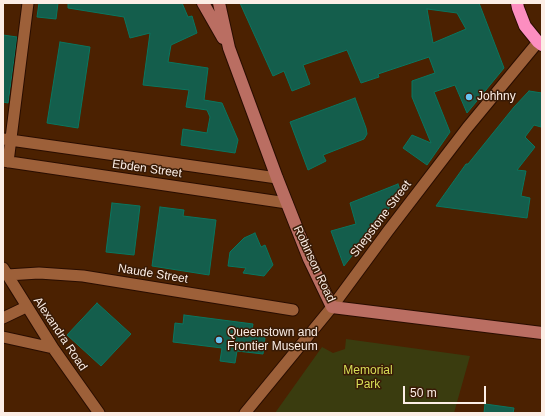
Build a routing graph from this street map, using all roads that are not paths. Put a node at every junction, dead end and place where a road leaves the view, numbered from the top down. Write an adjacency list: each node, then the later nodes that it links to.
1 (28, 3): 7 (street)
2 (203, 3): 6 (street, Robinson Road)
3 (219, 3): 6 (street, Robinson Road)
4 (517, 3): 5 (highway)
5 (540, 43): 13 (street, Shepstone Street)
6 (229, 48): 9 (street, Robinson Road)
7 (7, 140): 8 (street); 9 (street, Ebden Street)
8 (6, 161): 10 (street, Ebden Street)
9 (277, 178): 10 (street, Robinson Road)
10 (287, 203): 13 (street, Robinson Road)
11 (5, 271): 12 (street, Alexandra Road); 14 (street, Naude Street)
12 (26, 307): 15 (street); 18 (street, Alexandra Road)
13 (332, 307): 16 (street, Robinson Road); 20 (street, Shepstone Street)
14 (293, 310)
15 (3, 318)
16 (542, 333)
17 (3, 337): 18 (street)
18 (53, 348): 19 (street, Alexandra Road)
19 (99, 413)
20 (245, 413)

